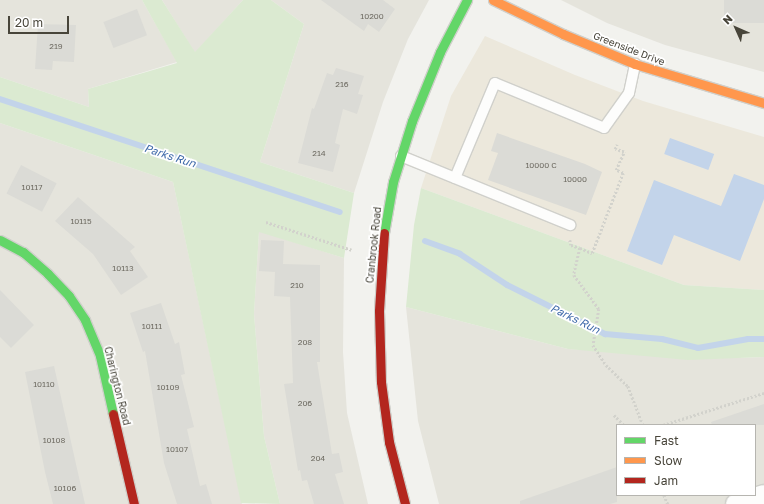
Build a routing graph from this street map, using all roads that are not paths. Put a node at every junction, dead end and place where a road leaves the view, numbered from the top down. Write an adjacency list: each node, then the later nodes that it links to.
1 (467, 0): 5 (street, Cranbrook Road)
2 (493, 0): 3 (street, Greenside Drive)
3 (635, 64): 4 (street, Greenside Drive); 6 (lane)
4 (764, 103)
5 (401, 156): 6 (lane); 11 (street, Cranbrook Road)
6 (455, 178): 7 (lane)
7 (570, 225)
8 (0, 240): 10 (street, Charington Road)
9 (764, 495): 12 (street)
10 (134, 504)
11 (405, 504)
12 (736, 504)

